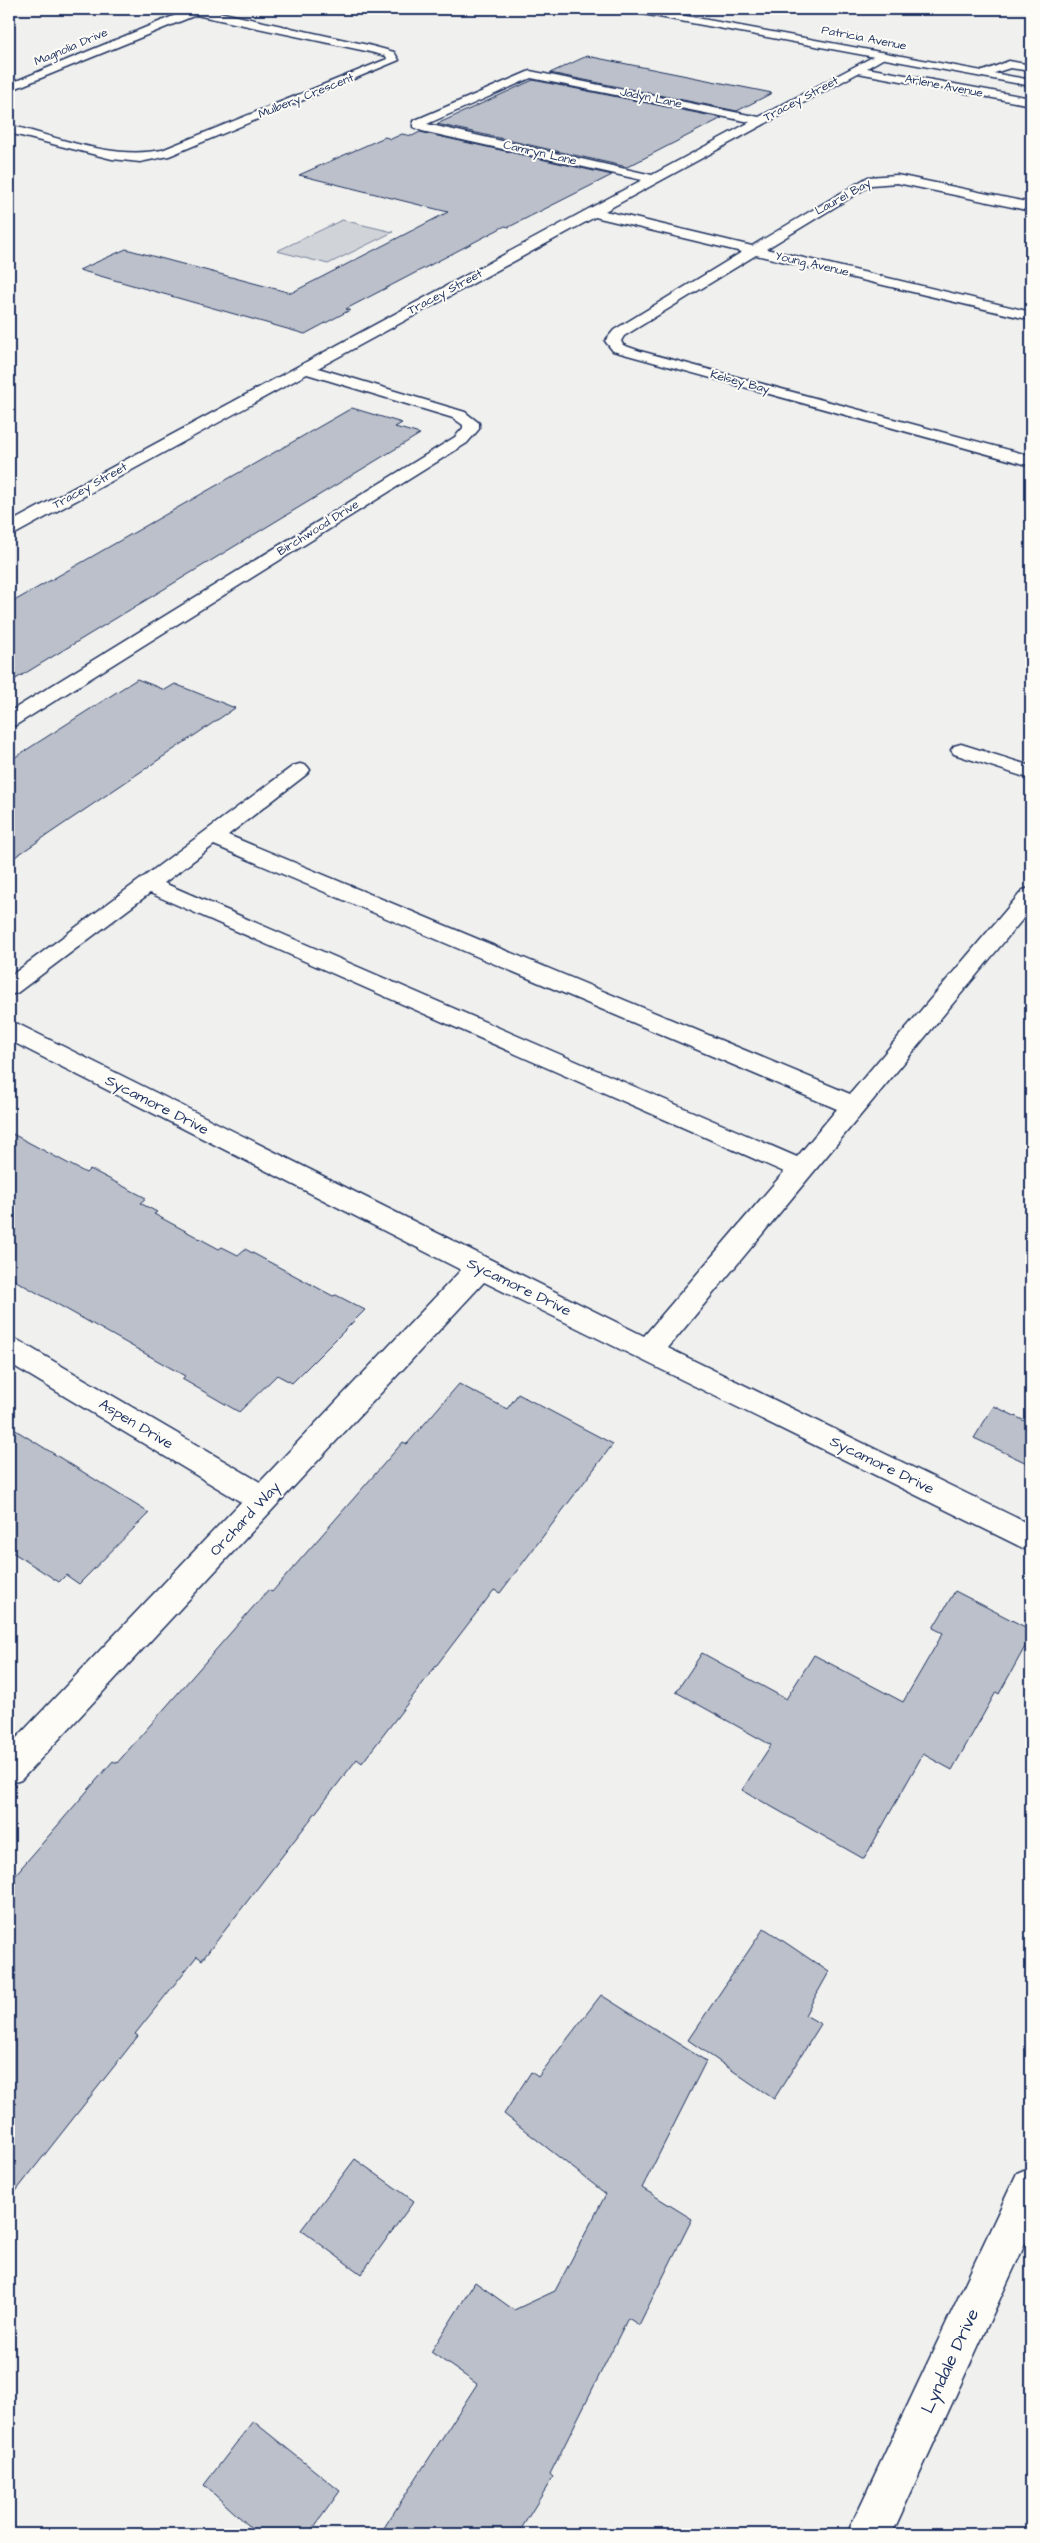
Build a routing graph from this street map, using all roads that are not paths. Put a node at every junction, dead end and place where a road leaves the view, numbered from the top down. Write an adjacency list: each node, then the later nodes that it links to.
1 (174, 9): 8 (street, Magnolia Drive)
2 (632, 9): 4 (street, Patricia Avenue)
3 (193, 10): 10 (street, Magnolia Drive); 14 (street, Mulbery Crescent)
4 (882, 55): 6 (street, Tracey Street); 7 (street, Patricia Avenue)
5 (1031, 68): 7 (street)
6 (857, 69): 11 (street, Arlene Avenue); 12 (street, Tracey Street)
7 (982, 74): 9 (street, Patricia Avenue)
8 (9, 78)
9 (1031, 83)
10 (9, 88)
11 (1031, 102)
12 (762, 121): 13 (street, Jadyn Lane); 15 (street, Tracey Street)
13 (426, 128): 15 (street, Camryn Lane)
14 (9, 129)
15 (654, 179): 17 (street, Tracey Street)
16 (1031, 208): 18 (street, Laurel Bay)
17 (592, 212): 18 (street, Young Avenue); 20 (street, Tracey Street)
18 (752, 250): 19 (street, Young Avenue); 21 (street, Kelsey Bay)
19 (1031, 316)
20 (305, 369): 22 (street, Tracey Street); 23 (street, Birchwood Drive)
21 (1031, 460)
22 (9, 530)
23 (9, 721)
24 (961, 750): 26 (street)
25 (300, 770): 27 (street)
26 (1031, 773)
27 (212, 836): 28 (street); 32 (street)
28 (148, 884): 30 (street); 33 (street)
29 (1031, 895): 32 (street)
30 (9, 988)
31 (9, 1030): 34 (street, Sycamore Drive)
32 (854, 1106): 33 (street)
33 (801, 1169): 36 (street)
34 (480, 1268): 36 (street, Sycamore Drive); 37 (street, Orchard Way)
35 (9, 1349): 37 (street, Aspen Drive)
36 (649, 1350): 38 (street, Sycamore Drive)
37 (264, 1500): 39 (street, Orchard Way)
38 (1031, 1539)
39 (9, 1769)
40 (1031, 2187): 41 (street, Lyndale Drive)
41 (869, 2534)

